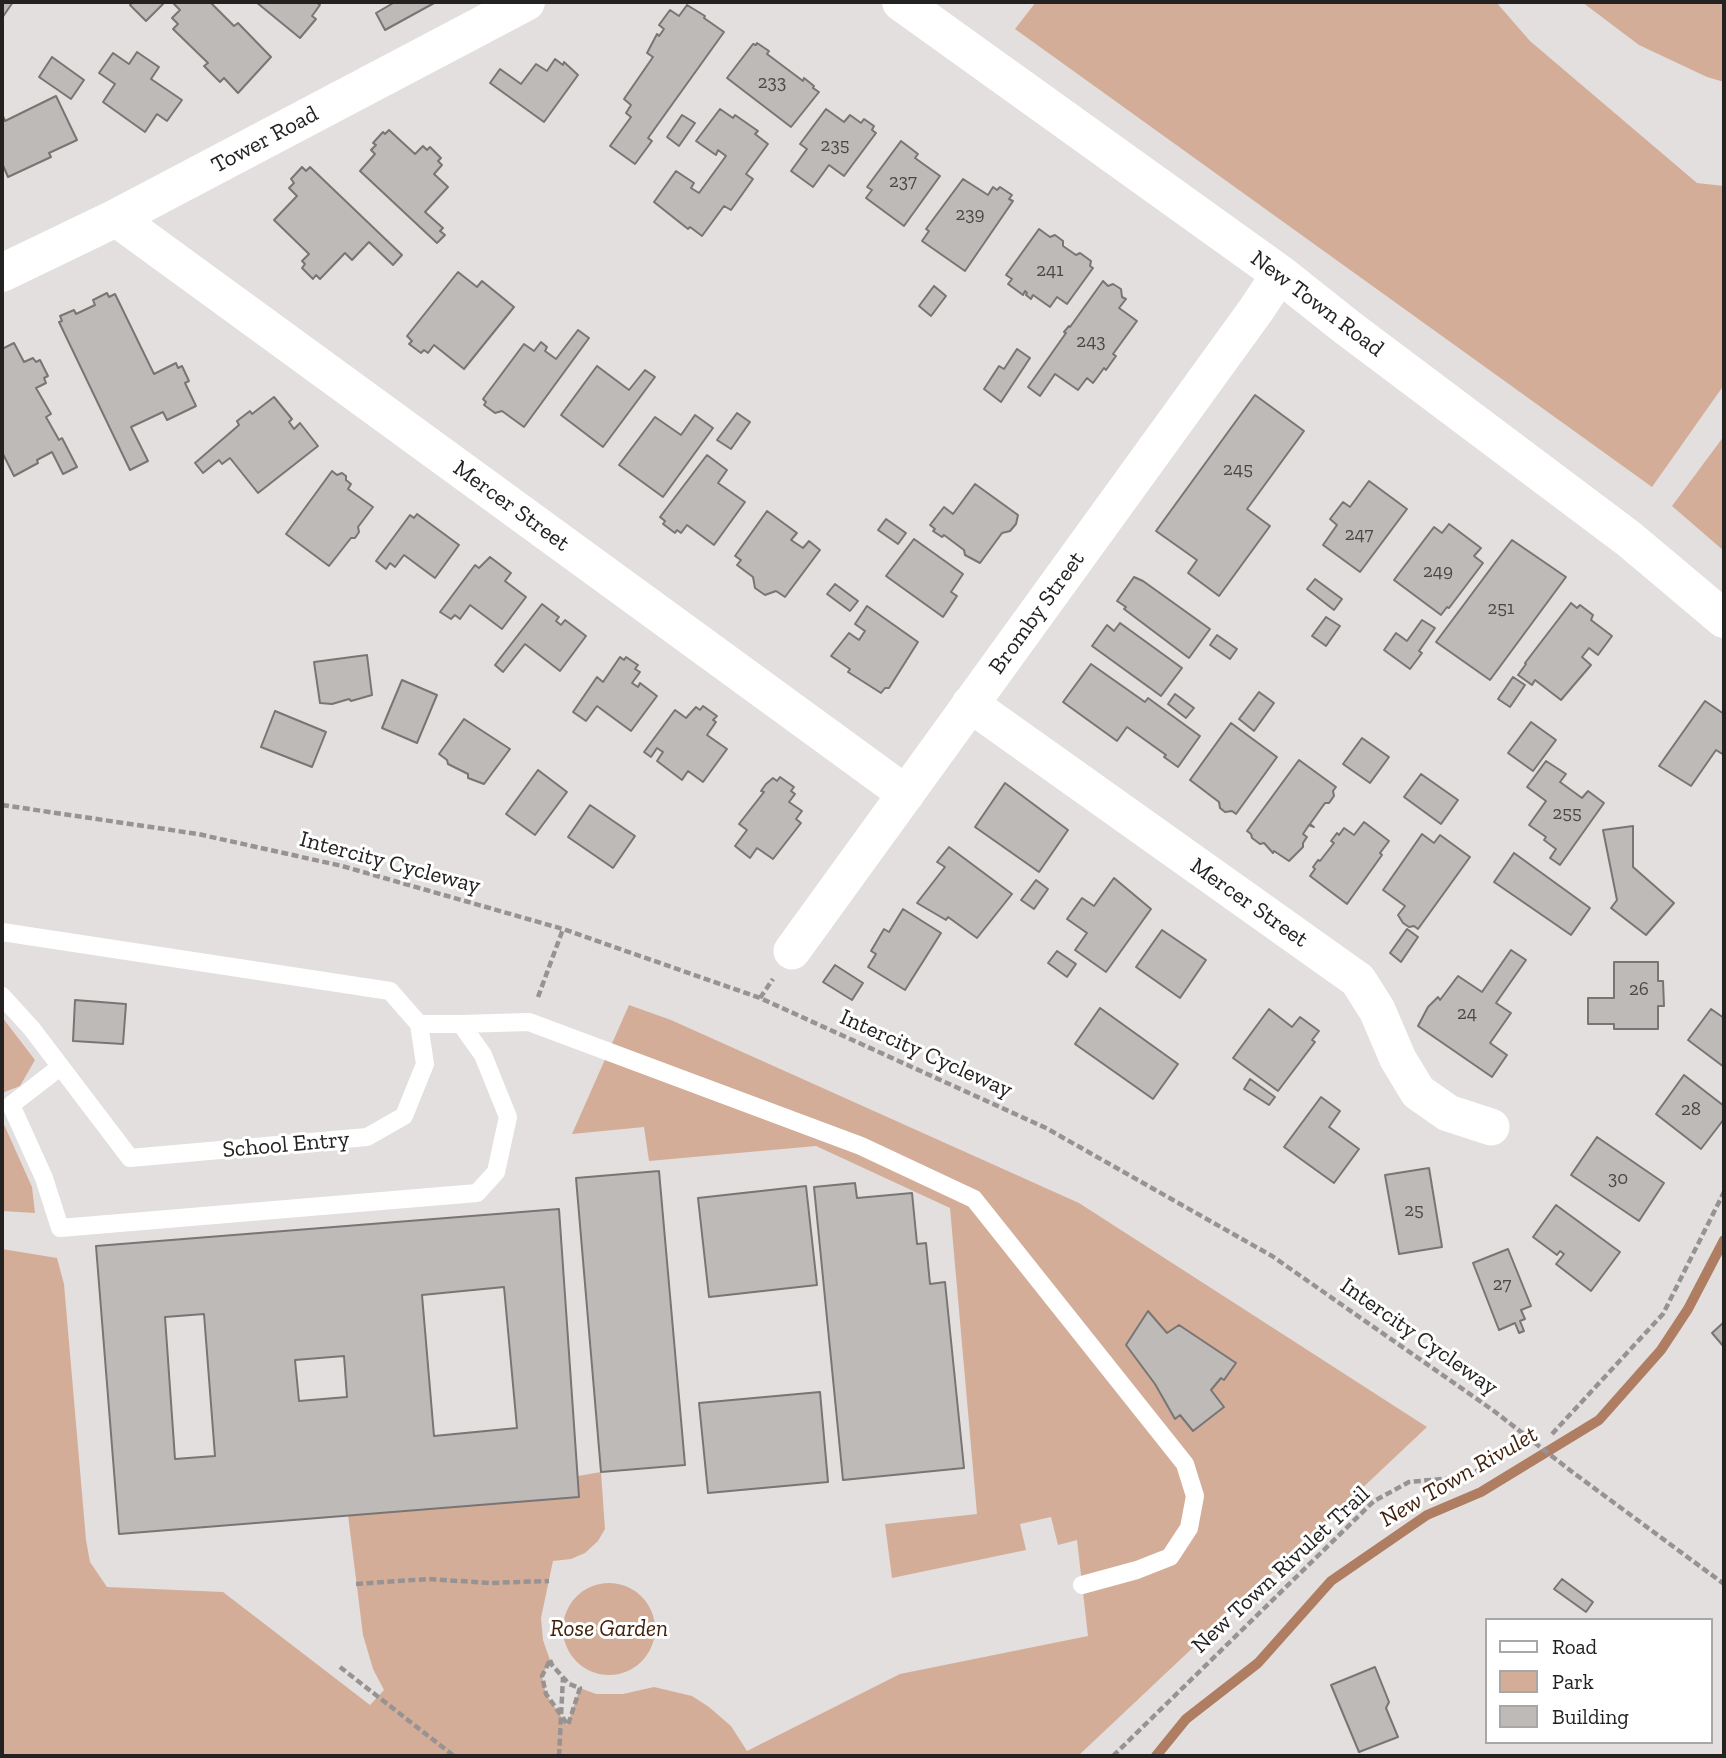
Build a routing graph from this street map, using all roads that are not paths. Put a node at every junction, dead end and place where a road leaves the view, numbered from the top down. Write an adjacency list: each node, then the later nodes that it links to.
1 (526, 2): 3 (main road, Tower Road)
2 (901, 2): 5 (main road, New Town Road)
3 (116, 218): 4 (main road, Tower Road); 8 (street, Mercer Street)
4 (2, 273)
5 (1280, 274): 6 (main road, New Town Road); 7 (street, Bromby Street)
6 (1724, 619)
7 (970, 704): 8 (street, Bromby Street); 15 (street, Mercer Street)
8 (906, 794): 10 (street, Bromby Street)
9 (2, 932): 12 (lane)
10 (792, 951)
11 (2, 996): 14 (lane, School Entry)
12 (419, 1024): 13 (lane); 14 (lane, School Entry)
13 (461, 1024): 14 (lane); 16 (lane)
14 (60, 1066)
15 (1491, 1127)
16 (1082, 1585)

